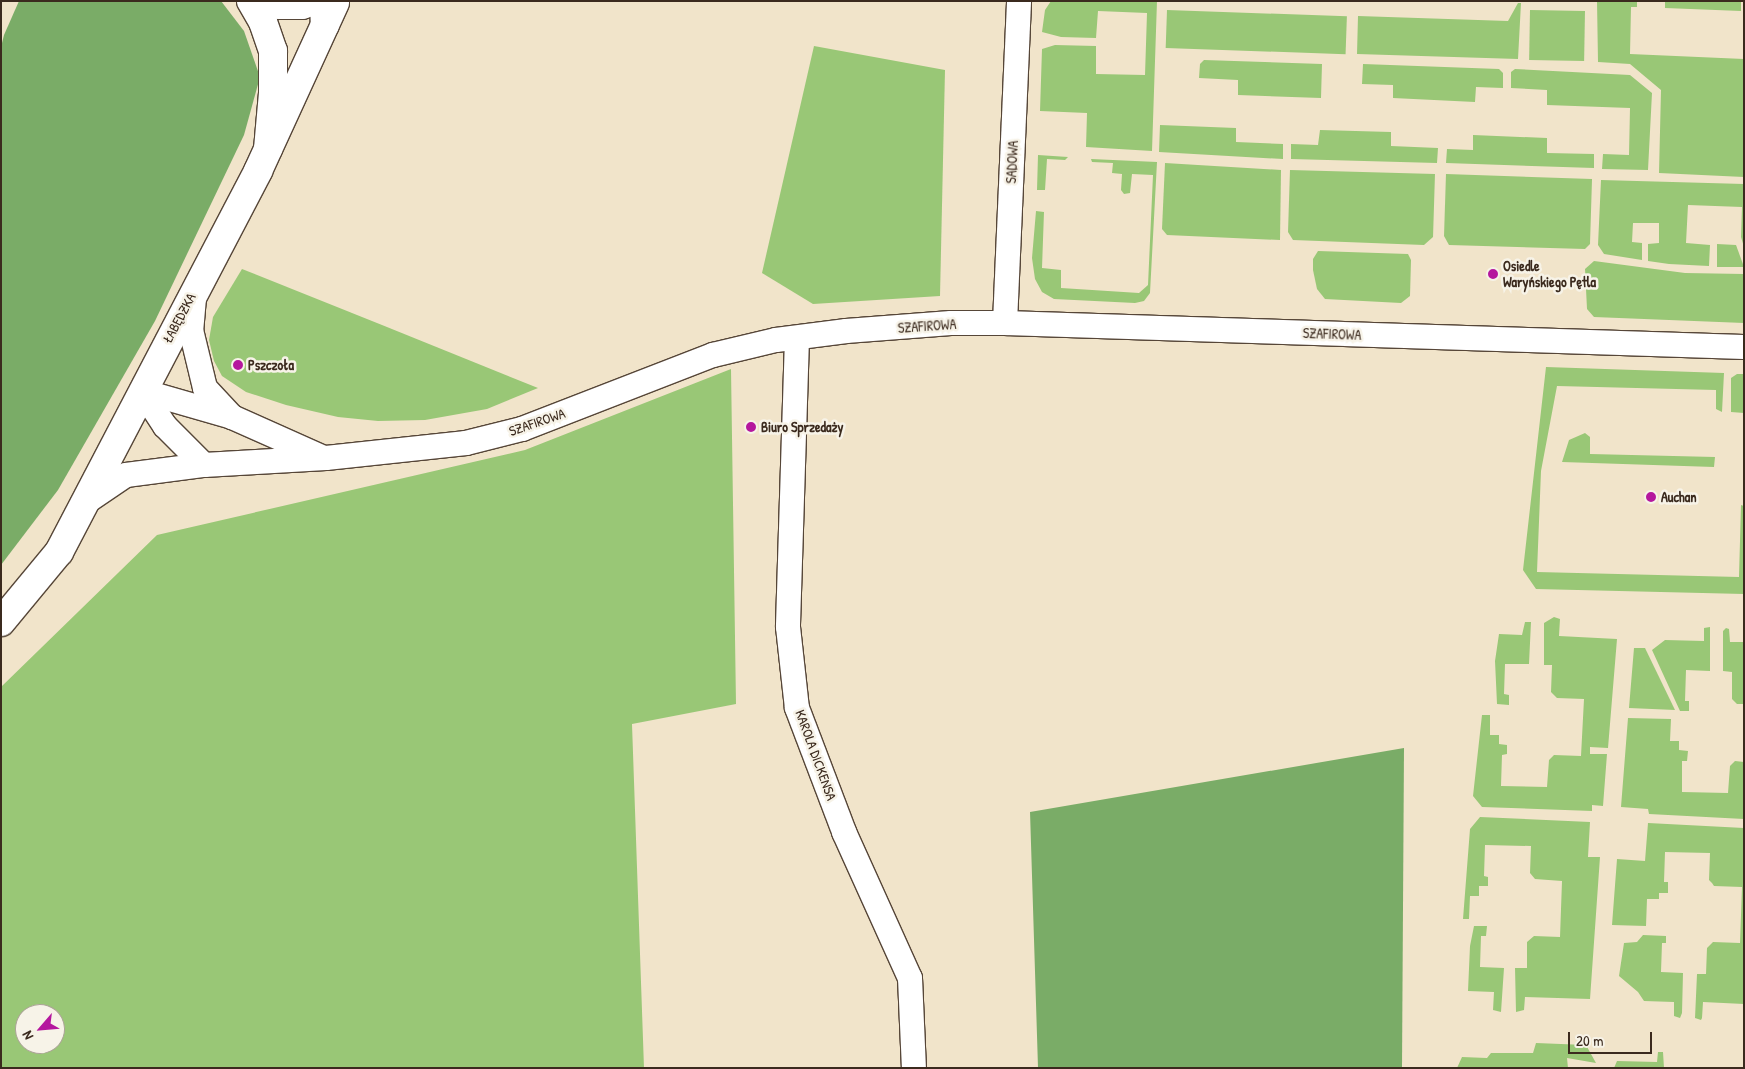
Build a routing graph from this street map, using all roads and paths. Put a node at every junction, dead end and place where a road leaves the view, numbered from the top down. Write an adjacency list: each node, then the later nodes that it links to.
1 (251, 1): 5 (street)
2 (267, 1): 4 (street)
3 (1019, 1): 7 (street, SADOWA)
4 (325, 7): 5 (street, ŁABĘDZKA)
5 (268, 149): 6 (street, ŁABĘDZKA)
6 (196, 287): 10 (street, ŁABĘDZKA); 11 (street)
7 (1005, 323): 8 (street, SZAFIROWA); 9 (street, SZAFIROWA)
8 (797, 338): 12 (street, SZAFIROWA); 16 (street, KAROLA DICKENSA)
9 (1744, 347)
10 (142, 391): 11 (street, SZAFIROWA); 13 (street); 14 (street, ŁABĘDZKA)
11 (232, 417): 12 (street, SZAFIROWA)
12 (326, 458): 13 (street)
13 (204, 465): 14 (street)
14 (86, 502): 15 (street, ŁABĘDZKA)
15 (1, 622)
16 (914, 1068)

